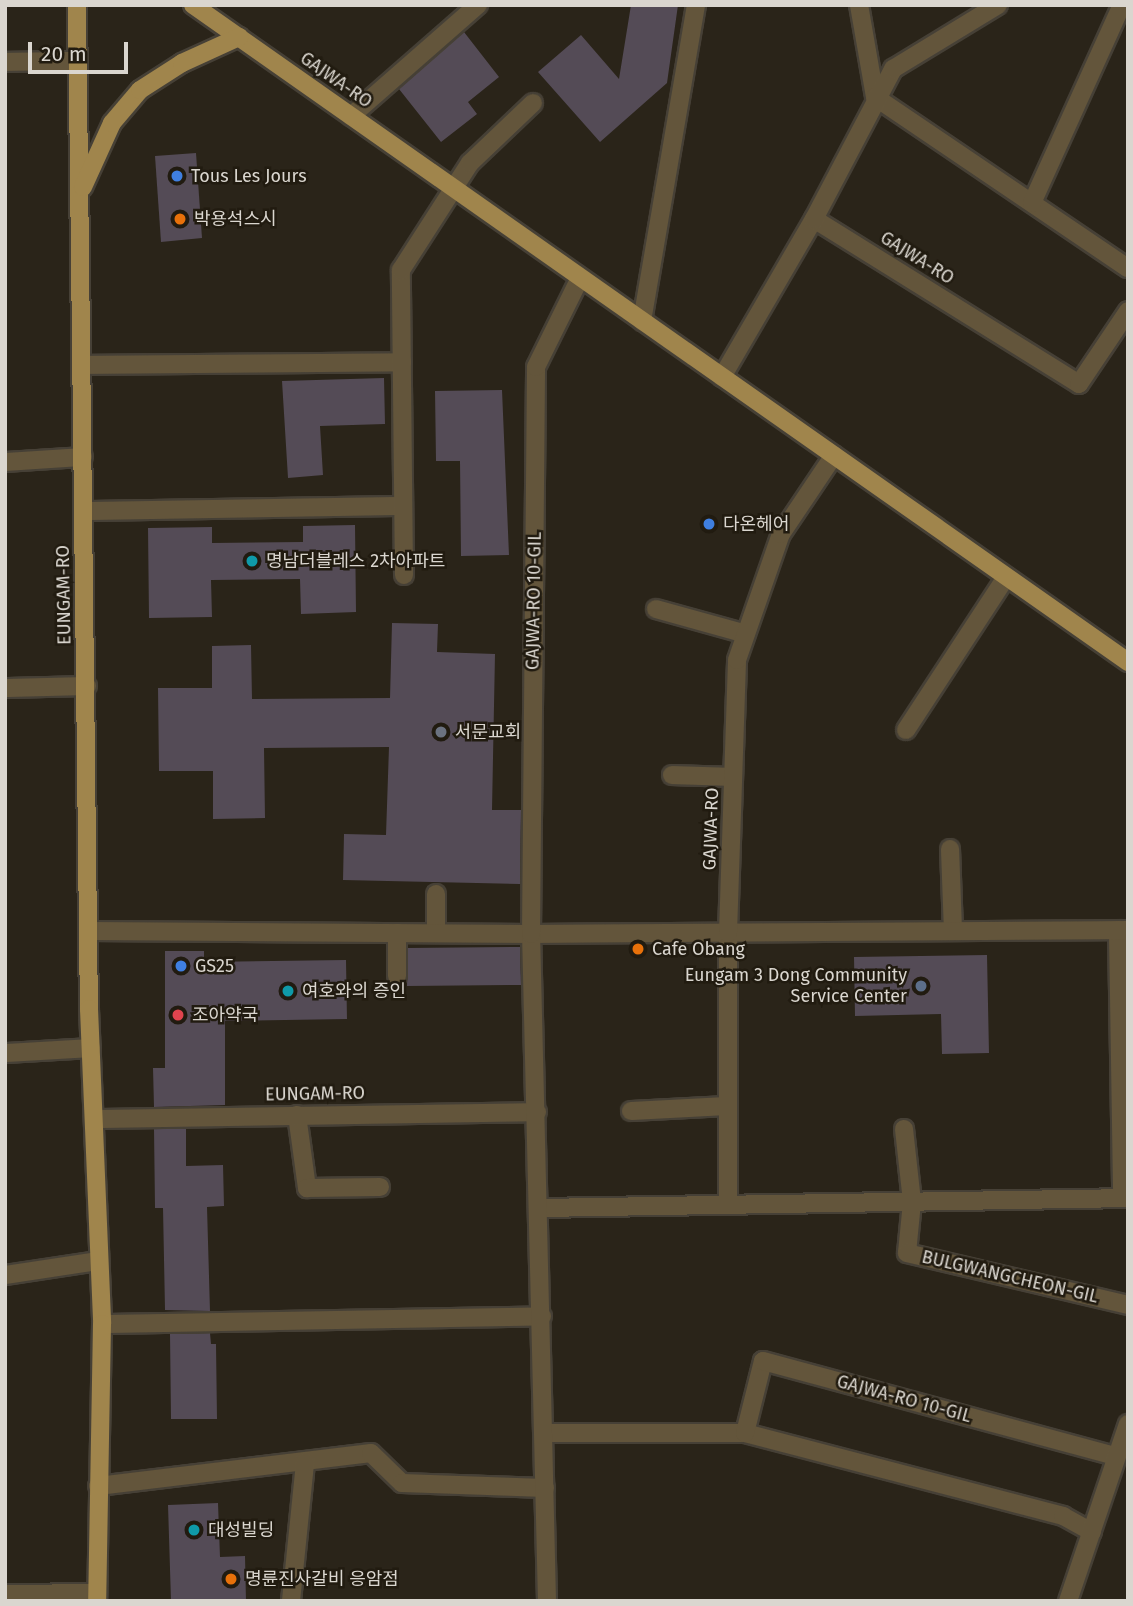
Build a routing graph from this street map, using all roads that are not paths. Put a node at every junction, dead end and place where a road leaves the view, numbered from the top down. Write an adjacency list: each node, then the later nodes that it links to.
1 (77, 5): 9 (main road, EUNGAM-RO)
2 (193, 5): 8 (main road, GAJWA-RO)
3 (478, 5): 14 (street)
4 (696, 5): 22 (street)
5 (859, 5): 12 (street)
6 (998, 5): 12 (street)
7 (1122, 5): 17 (street)
8 (239, 37): 14 (main road, GAJWA-RO); 16 (main road)
9 (77, 61): 10 (street); 16 (main road, EUNGAM-RO)
10 (14, 62): 11 (street)
11 (5, 75)
12 (875, 97): 17 (street); 18 (street)
13 (533, 103): 15 (street)
14 (351, 116): 15 (main road, GAJWA-RO)
15 (455, 189): 20 (main road, GAJWA-RO); 23 (street)
16 (80, 193): 24 (main road, EUNGAM-RO)
17 (1032, 203): 19 (street)
18 (814, 219): 21 (street, GAJWA-RO); 25 (street)
19 (1128, 268)
20 (580, 278): 22 (main road, GAJWA-RO); 49 (street, GAJWA-RO 10-GIL)
21 (1128, 311)
22 (642, 321): 25 (main road, GAJWA-RO)
23 (402, 362): 24 (street); 29 (street)
24 (82, 365): 27 (main road, EUNGAM-RO)
25 (722, 377): 26 (main road, GAJWA-RO)
26 (834, 456): 32 (main road, GAJWA-RO); 34 (street, GAJWA-RO)
27 (83, 457): 28 (street); 30 (main road, EUNGAM-RO)
28 (5, 463)
29 (404, 506): 30 (street); 31 (street)
30 (84, 511): 36 (main road, EUNGAM-RO)
31 (404, 575)
32 (1006, 577): 35 (main road, GAJWA-RO); 38 (street)
33 (656, 609): 34 (street)
34 (746, 634): 40 (street, GAJWA-RO)
35 (1128, 662)
36 (87, 686): 37 (street); 44 (main road, EUNGAM-RO)
37 (5, 688)
38 (906, 730)
39 (672, 775): 40 (street)
40 (733, 777): 48 (street, GAJWA-RO)
41 (950, 849): 45 (street)
42 (436, 894): 47 (street)
43 (1123, 930): 45 (street); 60 (street)
44 (89, 931): 46 (street); 51 (main road, EUNGAM-RO)
45 (953, 931): 48 (street)
46 (397, 933): 47 (street); 50 (street)
47 (436, 933): 49 (street)
48 (728, 933): 49 (street); 53 (street)
49 (531, 934): 55 (street, GAJWA-RO 10-GIL)
50 (397, 976)
51 (91, 1048): 52 (street); 57 (main road, EUNGAM-RO)
52 (5, 1053)
53 (727, 1105): 54 (street); 62 (street)
54 (631, 1111)
55 (537, 1112): 56 (street, EUNGAM-RO); 63 (street, GAJWA-RO 10-GIL)
56 (298, 1115): 57 (street, EUNGAM-RO); 59 (street)
57 (94, 1119): 64 (main road, EUNGAM-RO)
58 (904, 1129): 61 (street)
59 (380, 1186)
60 (1125, 1198): 61 (street)
61 (912, 1202): 62 (street); 66 (street, BULGWANGCHEON-GIL)
62 (729, 1205): 63 (street)
63 (540, 1208): 67 (street, GAJWA-RO 10-GIL)
64 (98, 1261): 65 (street); 68 (main road, EUNGAM-RO)
65 (5, 1275)
66 (1128, 1305)
67 (542, 1316): 68 (street); 70 (street, GAJWA-RO 10-GIL)
68 (102, 1324): 74 (main road, EUNGAM-RO)
69 (1128, 1424): 72 (street)
70 (544, 1433): 71 (street); 75 (street, GAJWA-RO 10-GIL)
71 (745, 1433): 72 (street, GAJWA-RO 10-GIL); 76 (street)
72 (1116, 1456): 76 (street)
73 (305, 1462): 74 (street); 75 (street); 79 (street)
74 (98, 1486): 78 (main road, EUNGAM-RO)
75 (545, 1488): 80 (street, GAJWA-RO 10-GIL)
76 (1092, 1532): 81 (street)
77 (5, 1594): 78 (street)
78 (97, 1597)
79 (291, 1601)
80 (547, 1601)
81 (1068, 1601)

